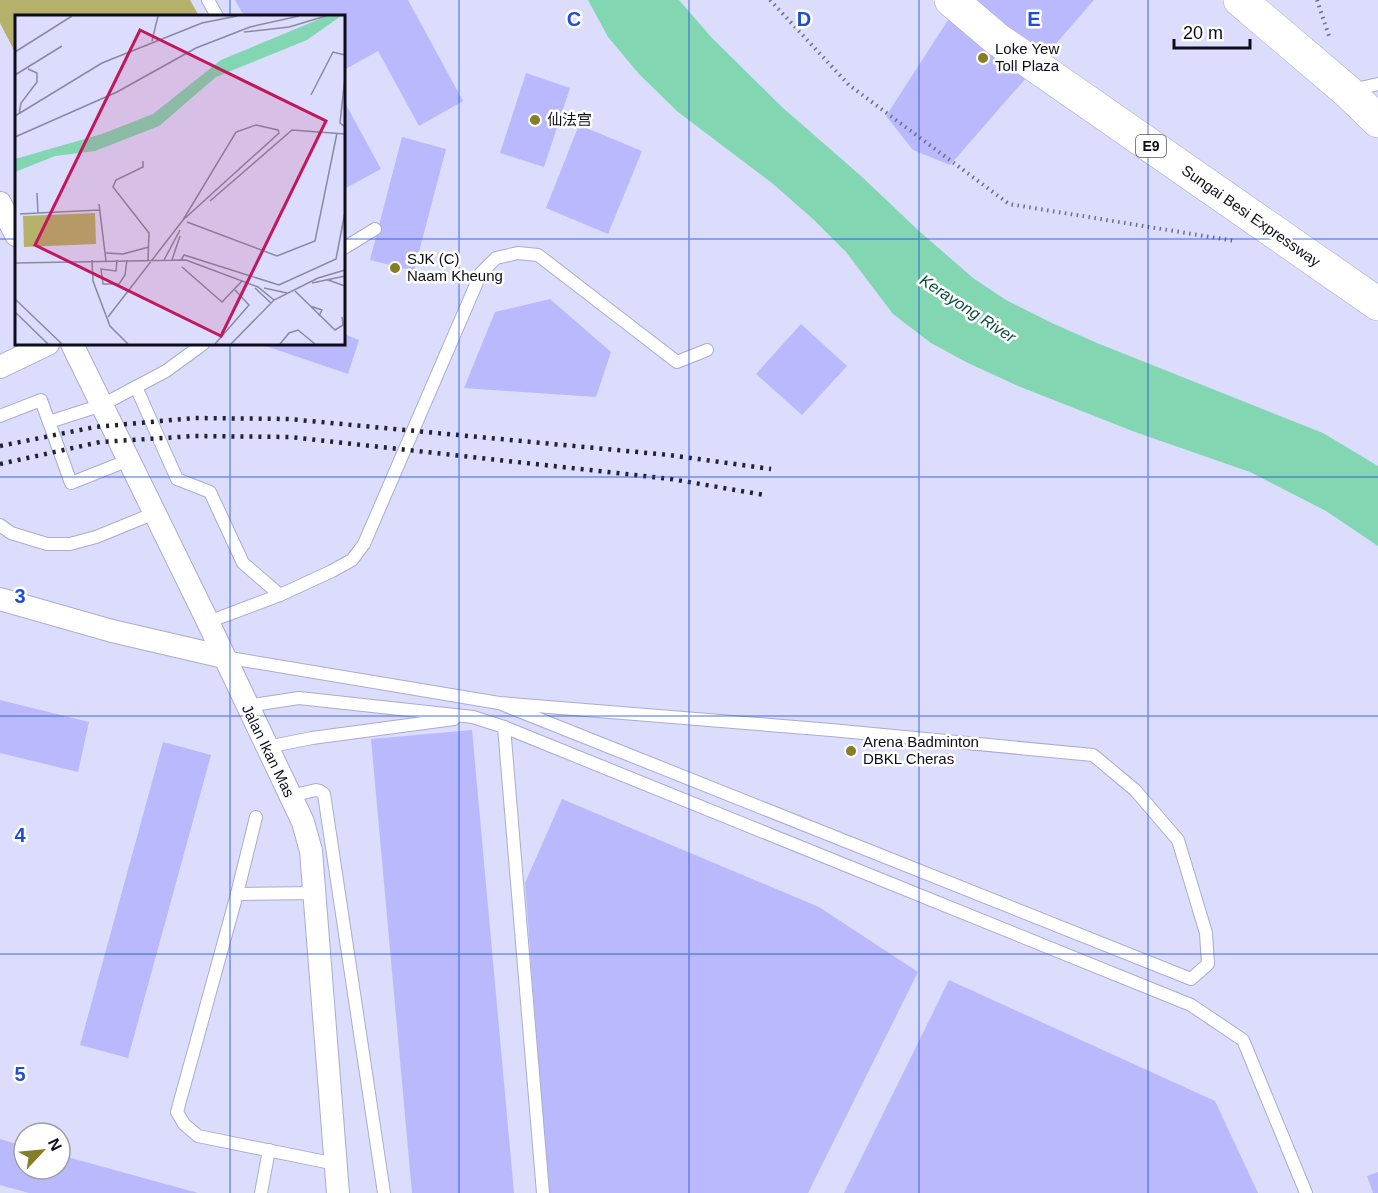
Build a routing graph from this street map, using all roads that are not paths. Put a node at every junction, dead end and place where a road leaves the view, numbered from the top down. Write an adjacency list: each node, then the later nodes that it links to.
1 (208, 0): 4 (lane)
2 (951, 0): 12 (highway, Sungai Besi Expressway / E9)
3 (1240, 0): 6 (highway)
4 (216, 15)
5 (1378, 84): 6 (lane)
6 (1347, 91): 7 (highway)
7 (1378, 121)
8 (0, 203): 10 (street)
9 (375, 229): 11 (lane)
10 (15, 233)
11 (345, 247)
12 (1378, 304)
13 (46, 345): 17 (street)
14 (72, 345): 19 (street, Jalan Ikan Mas)
15 (202, 345): 18 (lane)
16 (707, 350): 25 (lane)
17 (0, 367)
18 (136, 387): 19 (lane); 25 (lane)
19 (102, 405): 21 (lane); 22 (street, Jalan Ikan Mas)
20 (0, 416): 21 (lane)
21 (49, 422): 22 (lane)
22 (129, 460): 23 (street, Jalan Ikan Mas)
23 (155, 513): 24 (lane); 27 (street, Jalan Ikan Mas)
24 (0, 525)
25 (279, 595): 27 (lane)
26 (0, 599): 28 (street)
27 (208, 622): 28 (street, Jalan Ikan Mas)
28 (224, 657): 29 (lane); 30 (street, Jalan Ikan Mas)
29 (499, 704): 29 (lane)
30 (247, 706): 31 (lane); 33 (street, Jalan Ikan Mas)
31 (472, 717): 32 (lane); 33 (lane)
32 (504, 727): 43 (lane); 44 (lane)
33 (267, 747): 34 (street, Jalan Ikan Mas)
34 (290, 796): 36 (street, Jalan Ikan Mas); 42 (lane)
35 (256, 818): 37 (lane)
36 (314, 893): 37 (lane); 39 (street, Jalan Ikan Mas)
37 (237, 894): 38 (lane)
38 (269, 1150): 39 (lane); 40 (lane)
39 (336, 1164): 41 (street, Jalan Ikan Mas)
40 (261, 1193)
41 (338, 1193)
42 (384, 1193)
43 (543, 1193)
44 (1306, 1193)

